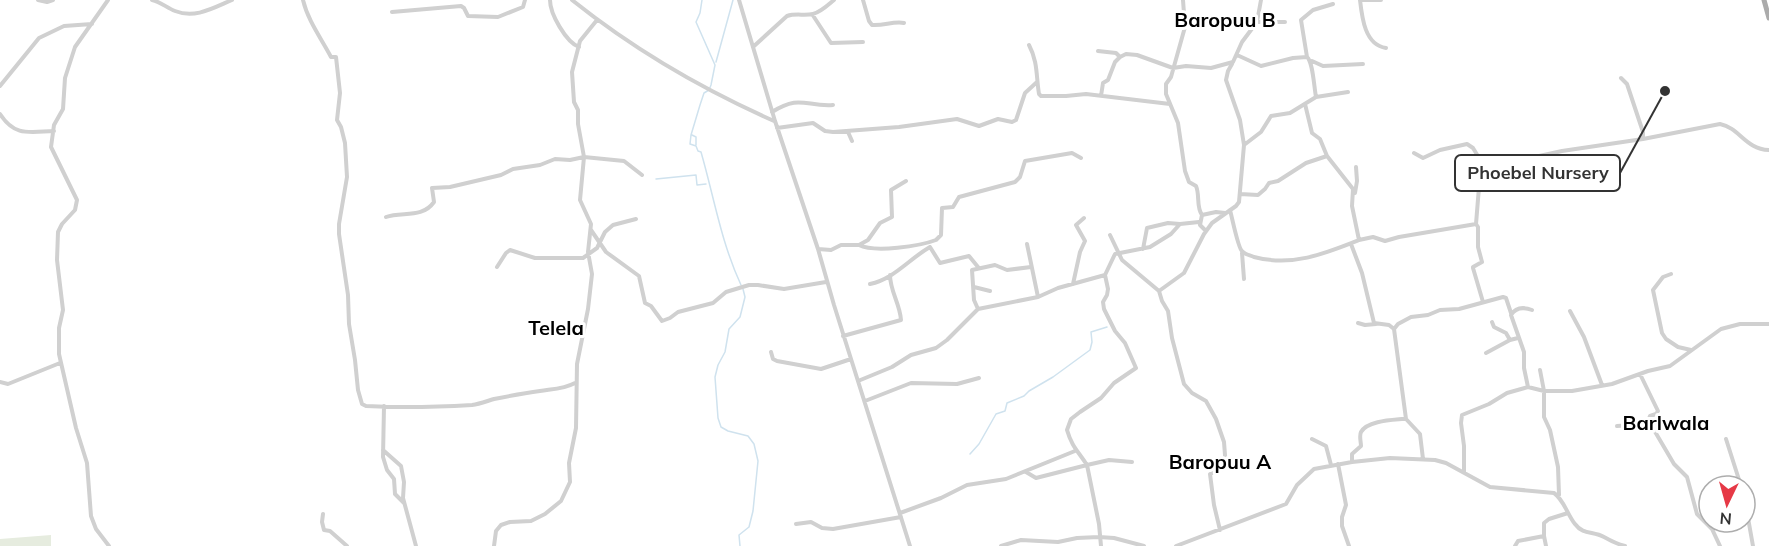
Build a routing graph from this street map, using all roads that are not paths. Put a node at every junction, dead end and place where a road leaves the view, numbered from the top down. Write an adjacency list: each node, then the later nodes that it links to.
1 (38, 0): 2 (street)
2 (53, 0)
3 (109, 0): 26 (street)
4 (152, 0): 5 (street)
5 (232, 0)
6 (303, 0): 135 (street)
7 (525, 0): 19 (street)
8 (550, 0): 29 (street)
9 (572, 0): 22 (street)
10 (739, 0): 30 (street)
11 (834, 0): 20 (street)
12 (863, 0): 25 (street)
13 (1183, 0): 39 (street)
14 (1261, 0): 23 (street)
15 (1360, 0): 16 (street); 31 (street)
16 (1381, 0)
17 (1764, 0): 21 (main road)
18 (1333, 4): 35 (street)
19 (392, 12)
20 (812, 14): 27 (street); 30 (street)
21 (1769, 18)
22 (597, 20): 29 (street); 51 (street)
23 (1257, 22): 24 (street); 33 (street)
24 (1285, 22)
25 (904, 23)
26 (92, 24): 42 (street); 53 (street)
27 (863, 42)
28 (1029, 45): 41 (street)
29 (579, 47): 61 (street)
30 (753, 47): 49 (street)
31 (1386, 48)
32 (1098, 51): 34 (street)
33 (1237, 55): 35 (street); 37 (street)
34 (1120, 57): 39 (street); 44 (street)
35 (1307, 57): 36 (street)
36 (1311, 61): 38 (street); 45 (street)
37 (1233, 62): 39 (street); 57 (street)
38 (1363, 64)
39 (1173, 68): 46 (street)
40 (1621, 78): 55 (street)
41 (1037, 82): 44 (street); 54 (street)
42 (0, 86)
43 (1348, 92): 45 (street)
44 (1101, 96): 46 (street)
45 (1316, 97): 47 (street)
46 (1170, 104): 72 (street)
47 (1305, 104): 57 (street); 60 (street)
48 (833, 105): 49 (street)
49 (772, 112): 51 (street)
50 (0, 114): 53 (street)
51 (775, 121): 52 (street)
52 (777, 128): 54 (street); 88 (street)
53 (54, 131): 124 (street)
54 (848, 132): 56 (street)
55 (1643, 139): 58 (street); 63 (street)
56 (852, 141)
57 (1244, 145): 69 (street)
58 (1769, 150)
59 (1414, 153): 64 (street)
60 (1326, 156): 69 (street); 70 (street)
61 (584, 157): 66 (street); 73 (street); 79 (street)
62 (1081, 158): 87 (street)
63 (1520, 161): 64 (street); 68 (street)
64 (1484, 166): 78 (street)
65 (1356, 167): 70 (street)
66 (642, 175)
67 (906, 181): 84 (street)
68 (1526, 190)
69 (1240, 194): 71 (street)
70 (1354, 195): 82 (street)
71 (1227, 212): 72 (street); 80 (street); 90 (street)
72 (1202, 216): 76 (street)
73 (386, 218)
74 (1084, 218): 102 (street)
75 (636, 219): 83 (street)
76 (1199, 222): 77 (street); 80 (street)
77 (1180, 224): 89 (street); 89 (street)
78 (1476, 224): 82 (street); 107 (street)
79 (591, 229): 83 (street); 92 (street)
80 (1206, 231): 105 (street)
81 (1110, 235): 91 (street)
82 (1359, 240): 86 (street)
83 (601, 242): 92 (street); 100 (street)
84 (859, 244): 87 (street); 88 (street)
85 (1027, 244): 95 (street)
86 (1351, 244): 90 (street); 114 (street)
87 (930, 245): 94 (street); 97 (street)
88 (818, 249): 100 (street)
89 (1143, 249): 91 (street)
90 (1242, 252): 99 (street)
91 (1118, 253): 98 (street); 105 (street)
92 (589, 254): 93 (street); 130 (street)
93 (497, 267)
94 (979, 267): 95 (street); 103 (street)
95 (1031, 267): 106 (street)
96 (1671, 274): 120 (street)
97 (890, 275): 101 (street); 117 (street)
98 (1106, 275): 102 (street); 142 (street)
99 (1244, 279)
100 (826, 282): 117 (street)
101 (870, 284)
102 (1073, 284): 106 (street)
103 (974, 287): 104 (street); 108 (street)
104 (990, 291)
105 (1159, 291): 158 (street)
106 (1038, 297): 108 (street)
107 (1484, 302): 111 (street); 116 (street)
108 (978, 309): 128 (street)
109 (1532, 310): 111 (street)
110 (1570, 311): 131 (street)
111 (1511, 313): 118 (street)
112 (1492, 322): 119 (street)
113 (1358, 323): 114 (street)
114 (1376, 324): 116 (street)
115 (1769, 324): 120 (street)
116 (1394, 329): 136 (street)
117 (843, 336): 123 (street)
118 (1518, 338): 119 (street); 132 (street)
119 (1510, 340): 122 (street)
120 (1692, 350): 126 (street)
121 (771, 352): 123 (street)
122 (1486, 353)
123 (851, 360): 128 (street)
124 (60, 363): 129 (street); 161 (street)
125 (1540, 370): 133 (street)
126 (1640, 374): 131 (street); 137 (street)
127 (979, 378): 134 (street)
128 (858, 381): 134 (street)
129 (0, 382)
130 (575, 383): 135 (street); 164 (street)
131 (1602, 385): 133 (street)
132 (1528, 387): 133 (street); 150 (street)
133 (1544, 391): 152 (street)
134 (865, 401): 156 (street)
135 (384, 406): 141 (street)
136 (1406, 419): 143 (street); 145 (street)
137 (1647, 424): 138 (street); 174 (street)
138 (1617, 426)
139 (1312, 439): 148 (street)
140 (1726, 439): 151 (street)
141 (383, 450): 153 (street); 153 (street)
142 (1075, 451): 147 (street); 149 (street)
143 (1423, 459): 145 (street); 150 (street)
144 (1132, 462): 147 (street)
145 (1352, 462): 146 (street)
146 (1338, 464): 148 (street); 170 (street)
147 (1086, 465): 149 (street); 160 (street)
148 (1331, 465): 158 (street)
149 (1025, 471): 156 (street)
150 (1464, 472): 152 (street)
151 (1738, 474)
152 (1560, 497): 154 (street)
153 (404, 504): 163 (street)
154 (1568, 513): 159 (street); 173 (street)
155 (324, 514): 162 (street)
156 (901, 515): 157 (street); 165 (street)
157 (796, 524)
158 (1220, 530): 169 (street)
159 (1544, 536): 171 (street); 172 (street)
160 (1099, 537): 166 (street); 167 (street); 168 (street)
161 (109, 546)
162 (347, 546)
163 (416, 546)
164 (494, 546)
165 (910, 546)
166 (1001, 546)
167 (1101, 546)
168 (1144, 546)
169 (1176, 546)
170 (1349, 546)
171 (1515, 546)
172 (1546, 546)
173 (1625, 546)
174 (1720, 546)

